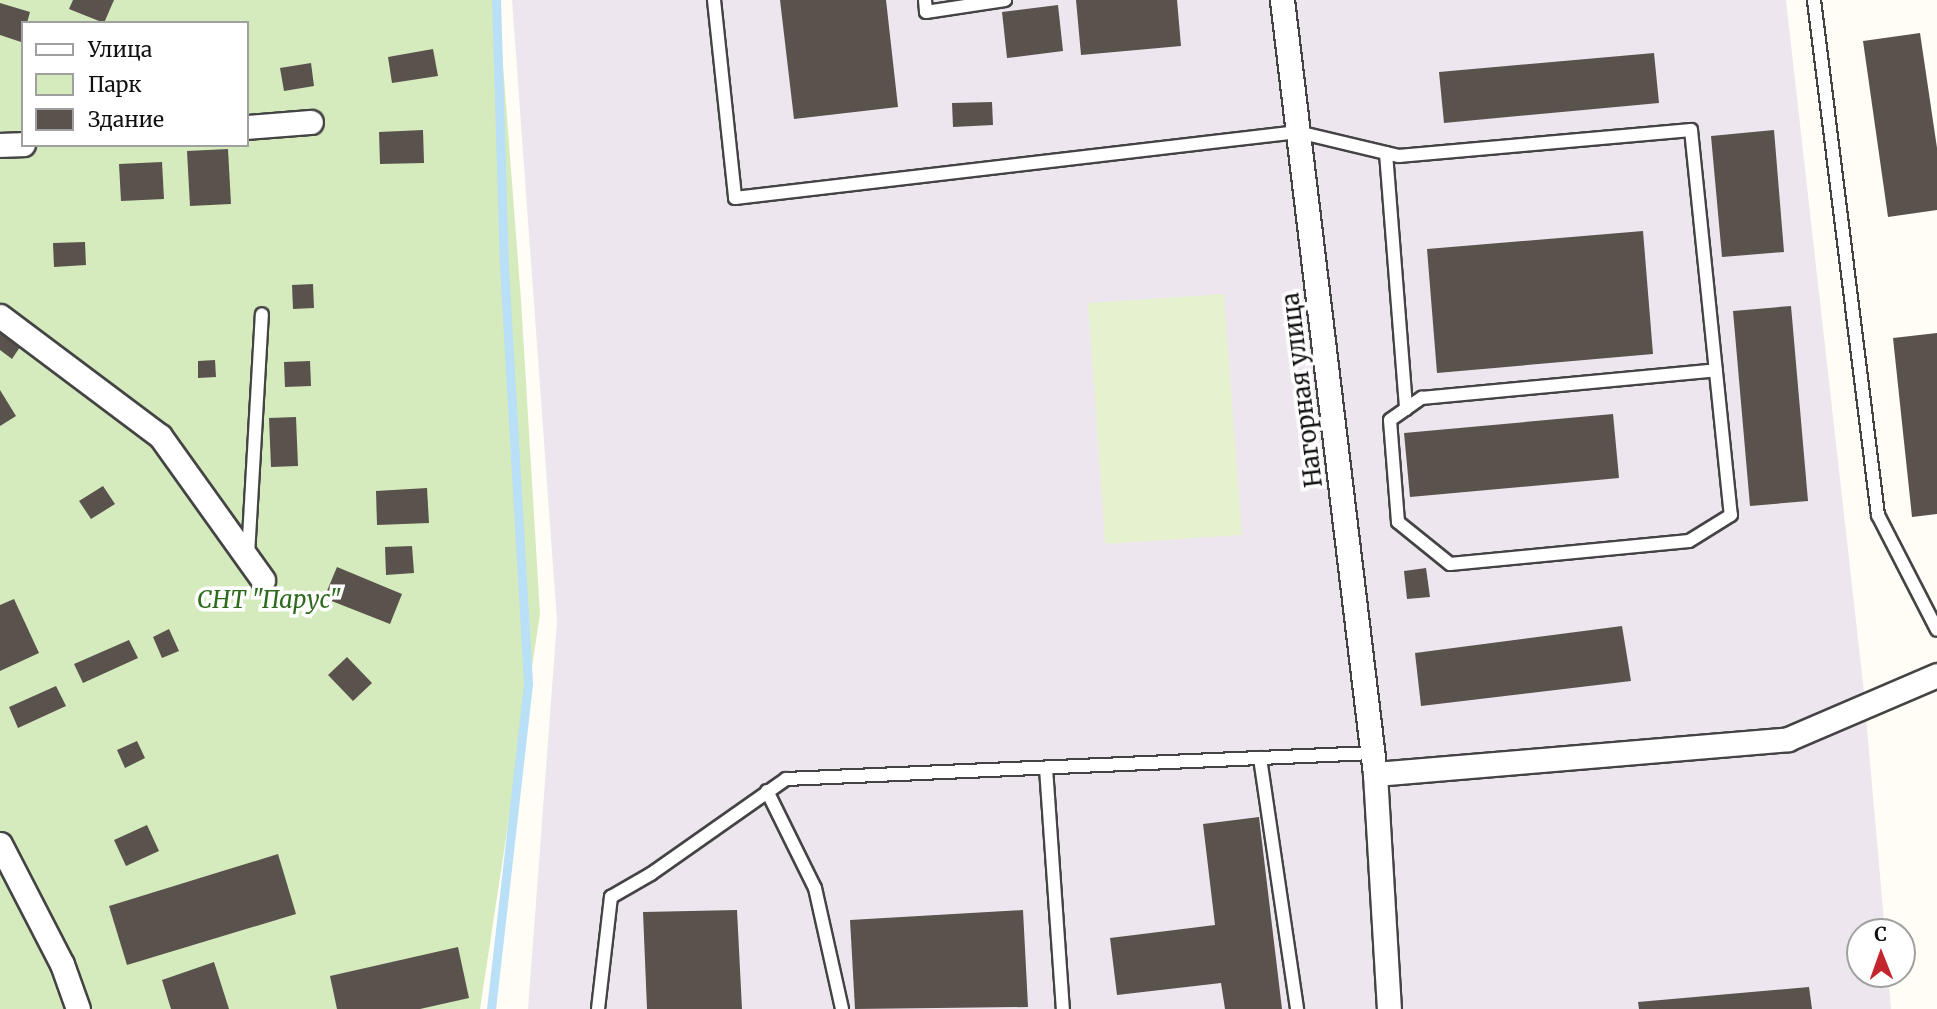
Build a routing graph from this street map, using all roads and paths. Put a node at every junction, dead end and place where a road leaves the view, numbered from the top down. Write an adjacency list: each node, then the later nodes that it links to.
1 (714, 0): 8 (lane)
2 (925, 0): 3 (lane)
3 (1005, 0)
4 (1282, 0): 8 (street, Нагорная улица)
5 (1815, 0): 18 (lane)
6 (311, 122): 7 (street)
7 (248, 127)
8 (1298, 132): 11 (lane); 21 (street, Нагорная улица)
9 (21, 144): 10 (street)
10 (0, 145)
11 (1386, 153): 14 (lane); 15 (lane)
12 (262, 313): 16 (lane)
13 (0, 316): 16 (street)
14 (1716, 370): 15 (lane); 15 (lane)
15 (1406, 409)
16 (248, 559): 17 (street)
17 (263, 580)
18 (1937, 630)
19 (1937, 675): 21 (street)
20 (1259, 758): 21 (lane); 22 (lane); 29 (lane)
21 (1374, 764): 30 (street, Нагорная улица)
22 (1046, 768): 23 (lane); 28 (lane)
23 (768, 791): 26 (lane); 27 (lane)
24 (0, 844): 25 (street)
25 (78, 1009)
26 (598, 1009)
27 (842, 1009)
28 (1063, 1009)
29 (1297, 1009)
30 (1389, 1009)

